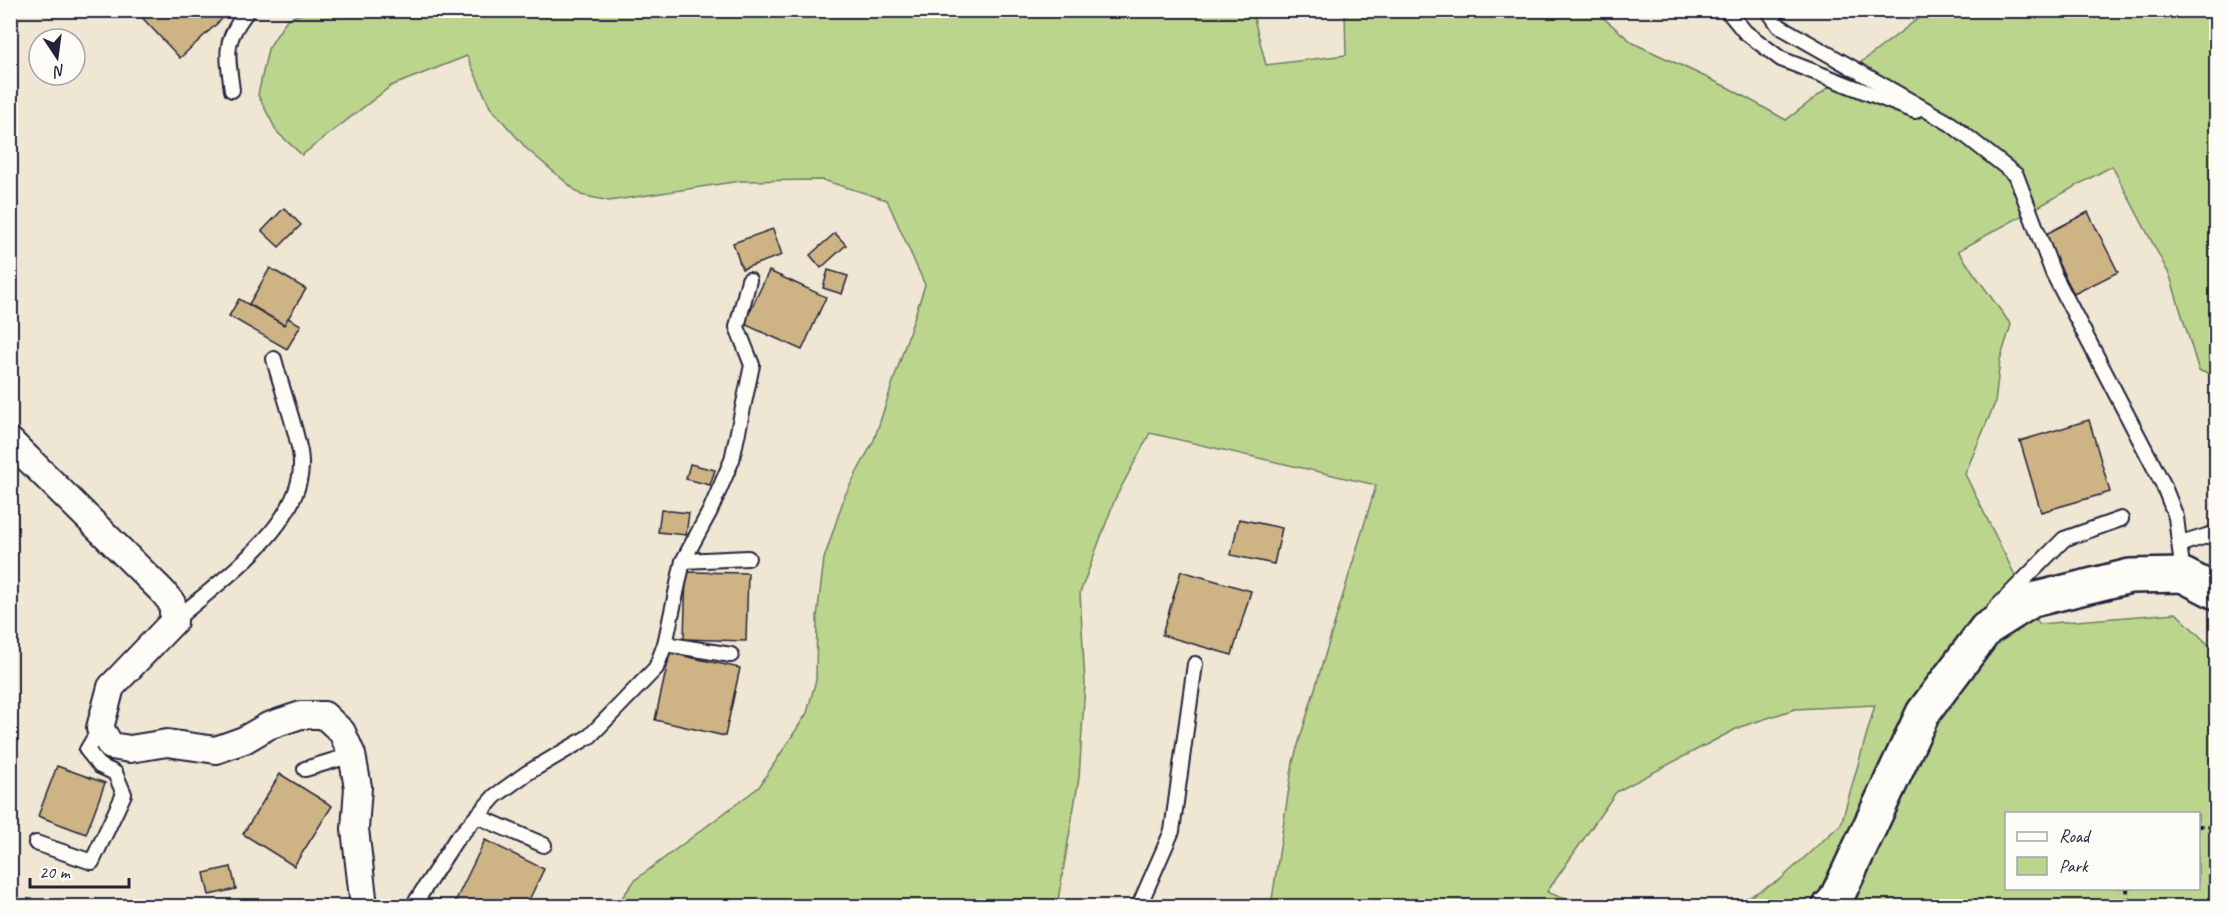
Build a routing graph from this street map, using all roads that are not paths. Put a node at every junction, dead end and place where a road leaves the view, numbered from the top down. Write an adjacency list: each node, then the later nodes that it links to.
1 (248, 10): 4 (lane)
2 (1727, 10): 5 (lane)
3 (1768, 10): 5 (lane)
4 (232, 90)
5 (1951, 124): 12 (lane)
6 (749, 280): 13 (lane)
7 (274, 359): 15 (lane)
8 (10, 441): 15 (street)
9 (2121, 519): 19 (lane)
10 (2217, 533): 12 (lane)
11 (748, 558): 13 (lane)
12 (2182, 560): 14 (street); 19 (street)
13 (683, 561): 16 (lane)
14 (2217, 592)
15 (174, 621): 20 (street)
16 (665, 644): 17 (lane); 23 (lane)
17 (731, 655)
18 (1195, 664): 28 (lane)
19 (1954, 669): 29 (street)
20 (100, 728): 21 (street); 24 (lane)
21 (352, 755): 22 (lane); 26 (street)
22 (304, 769)
23 (477, 816): 25 (lane); 27 (lane)
24 (36, 843)
25 (544, 845)
26 (364, 906)
27 (413, 906)
28 (1139, 906)
29 (1830, 906)

